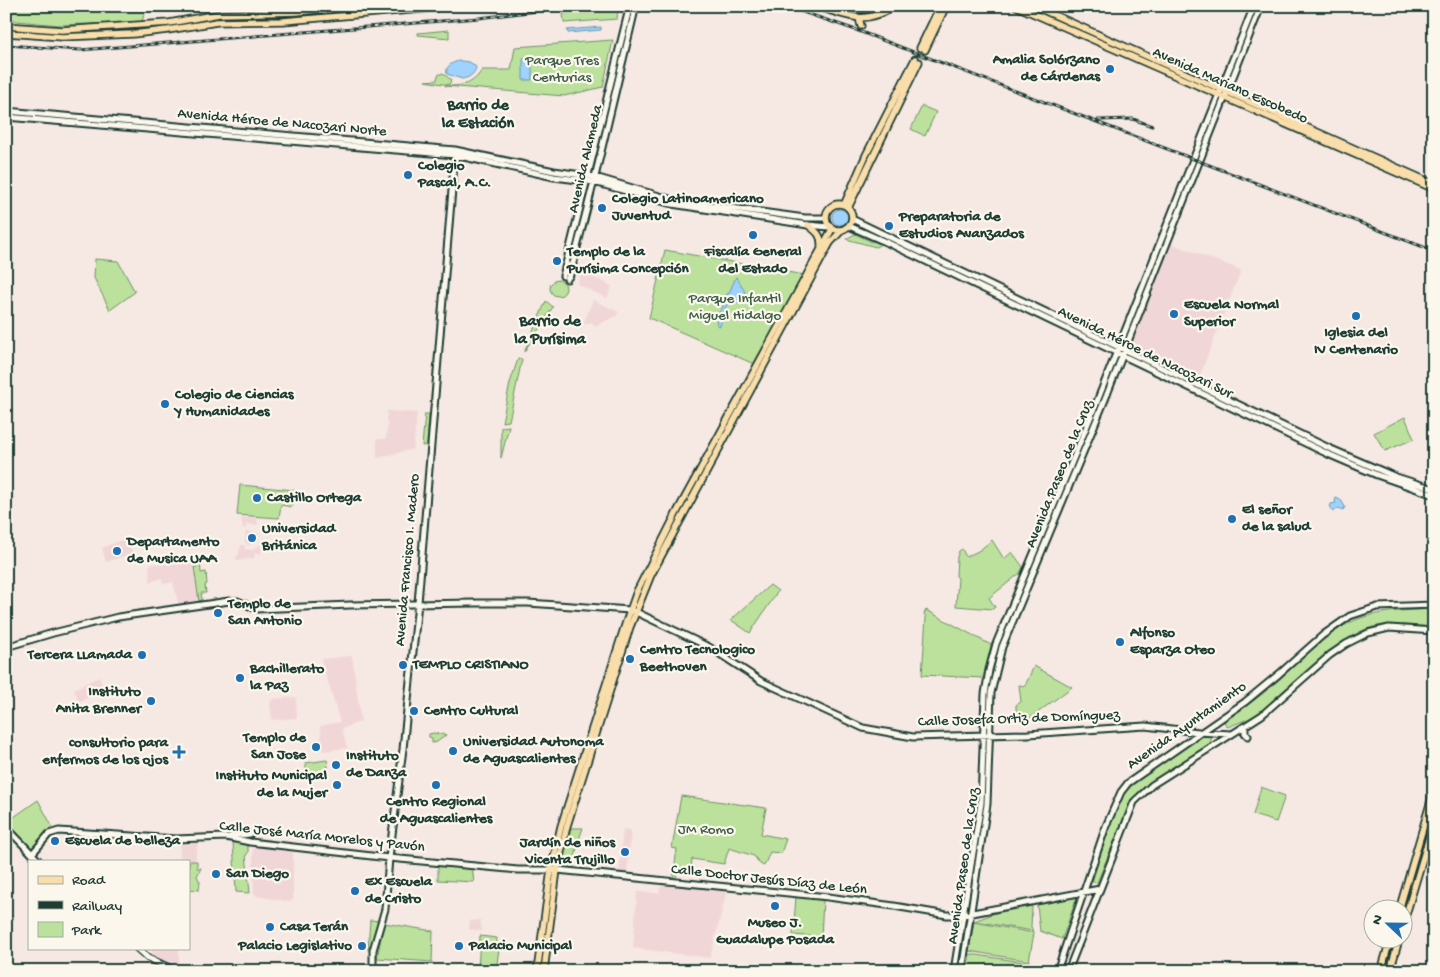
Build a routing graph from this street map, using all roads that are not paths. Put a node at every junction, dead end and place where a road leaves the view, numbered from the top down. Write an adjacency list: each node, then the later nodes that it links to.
1 (353, 6): 20 (main road)
2 (386, 6): 15 (main road)
3 (457, 6): 15 (main road)
4 (815, 6): 16 (main road)
5 (841, 6): 6 (main road)
6 (877, 6)
7 (940, 6): 8 (main road)
8 (946, 6)
9 (1016, 6): 17 (main road, Avenida Mariano Escobedo)
10 (1026, 6): 17 (main road)
11 (1034, 6): 24 (main road, Avenida Mariano Escobedo)
12 (1254, 6): 24 (main road, Avenida Paseo de la Cruz)
13 (1261, 6): 24 (main road, Avenida Paseo de la Cruz)
14 (893, 7): 16 (main road)
15 (397, 12): 22 (main road)
16 (859, 18): 19 (main road)
17 (1049, 20): 24 (main road, Avenida Mariano Escobedo)
18 (6, 26): 20 (main road)
19 (861, 26)
20 (16, 27): 22 (main road)
21 (6, 33): 22 (main road)
22 (16, 34)
23 (917, 61): 34 (main road)
24 (1223, 93): 28 (main road, Avenida Mariano Escobedo); 42 (main road, Avenida Paseo de la Cruz)
25 (6, 111): 27 (main road, Avenida Héroe de Nacozari Norte)
26 (6, 117): 27 (main road, Avenida Héroe de Nacozari Norte)
27 (455, 152): 29 (main road, Avenida Héroe de Nacozari Norte); 46 (main road, Avenida Francisco I. Madero)
28 (1397, 171): 31 (main road, Avenida Mariano Escobedo); 32 (main road, Avenida Mariano Escobedo)
29 (588, 178): 30 (main road, Avenida Héroe de Nacozari Norte); 30 (main road, Avenida Alameda); 30 (main road, Avenida Alameda)
30 (595, 179): 35 (main road); 37 (main road)
31 (1434, 184)
32 (1429, 188): 33 (main road, Avenida Mariano Escobedo)
33 (1434, 194)
34 (846, 206): 35 (main road); 36 (main road)
35 (826, 218): 39 (main road)
36 (852, 219): 38 (main road); 42 (main road, Avenida Héroe de Nacozari Sur)
37 (808, 225): 39 (main road); 41 (main road)
38 (849, 226): 40 (main road); 43 (main road, Avenida Héroe de Nacozari Sur)
39 (831, 228): 40 (main road); 41 (main road)
40 (841, 230): 48 (main road)
41 (820, 249): 48 (main road)
42 (1122, 348): 43 (main road, Avenida Paseo de la Cruz); 44 (main road, Avenida Héroe de Nacozari Sur)
43 (1119, 354): 45 (main road, Avenida Héroe de Nacozari Sur); 54 (main road, Avenida Paseo de la Cruz)
44 (1434, 489)
45 (1434, 495)
46 (418, 604): 48 (main road, Calle Josefa Ortiz de Domínguez); 50 (main road, Calle Josefa Ortiz de Domínguez); 62 (main road, Avenida Francisco I. Madero)
47 (1434, 605): 52 (main road, Avenida Ayuntamiento)
48 (633, 611): 54 (main road, Calle Josefa Ortiz de Domínguez); 65 (main road)
49 (1434, 631): 51 (main road, Avenida Ayuntamiento)
50 (6, 647)
51 (1245, 726): 53 (main road, Avenida Ayuntamiento); 55 (main road)
52 (1199, 732): 53 (main road, Calle Josefa Ortiz de Domínguez); 54 (main road, Calle Josefa Ortiz de Domínguez); 67 (main road, Avenida Ayuntamiento)
53 (1231, 734): 66 (main road, Avenida Ayuntamiento)
54 (987, 735): 70 (main road, Avenida Paseo de la Cruz); 71 (main road, Avenida Paseo de la Cruz)
55 (1248, 736)
56 (1434, 790): 68 (main road)
57 (1434, 821): 69 (main road)
58 (6, 827): 61 (main road)
59 (250, 834): 60 (main road)
60 (226, 837): 61 (main road, Calle José María Morelos y Pavón); 62 (main road, Calle José María Morelos y Pavón)
61 (32, 854): 63 (main road)
62 (389, 858): 64 (main road, Calle José María Morelos y Pavón); 76 (main road, Avenida Francisco I. Madero)
63 (38, 860)
64 (433, 861): 65 (main road, Calle Doctor Jesús Díaz de León)
65 (554, 870): 71 (main road, Calle Doctor Jesús Díaz de León); 77 (main road); 78 (main road)
66 (1100, 889): 67 (main road, Calle Doctor Jesús Díaz de León); 82 (main road, Avenida Ayuntamiento)
67 (1085, 892): 70 (main road, Calle Doctor Jesús Díaz de León); 81 (main road, Avenida Ayuntamiento)
68 (1402, 900)
69 (1410, 900)
70 (970, 914): 71 (main road, Calle Doctor Jesús Díaz de León); 80 (main road, Avenida Paseo de la Cruz)
71 (962, 915): 79 (main road, Avenida Paseo de la Cruz)
72 (139, 950): 75 (main road)
73 (1387, 950): 83 (main road)
74 (1396, 950): 84 (main road)
75 (176, 971)
76 (373, 971)
77 (537, 971)
78 (544, 971)
79 (954, 971)
80 (962, 971)
81 (1057, 971)
82 (1068, 971)
83 (1381, 971)
84 (1390, 971)

